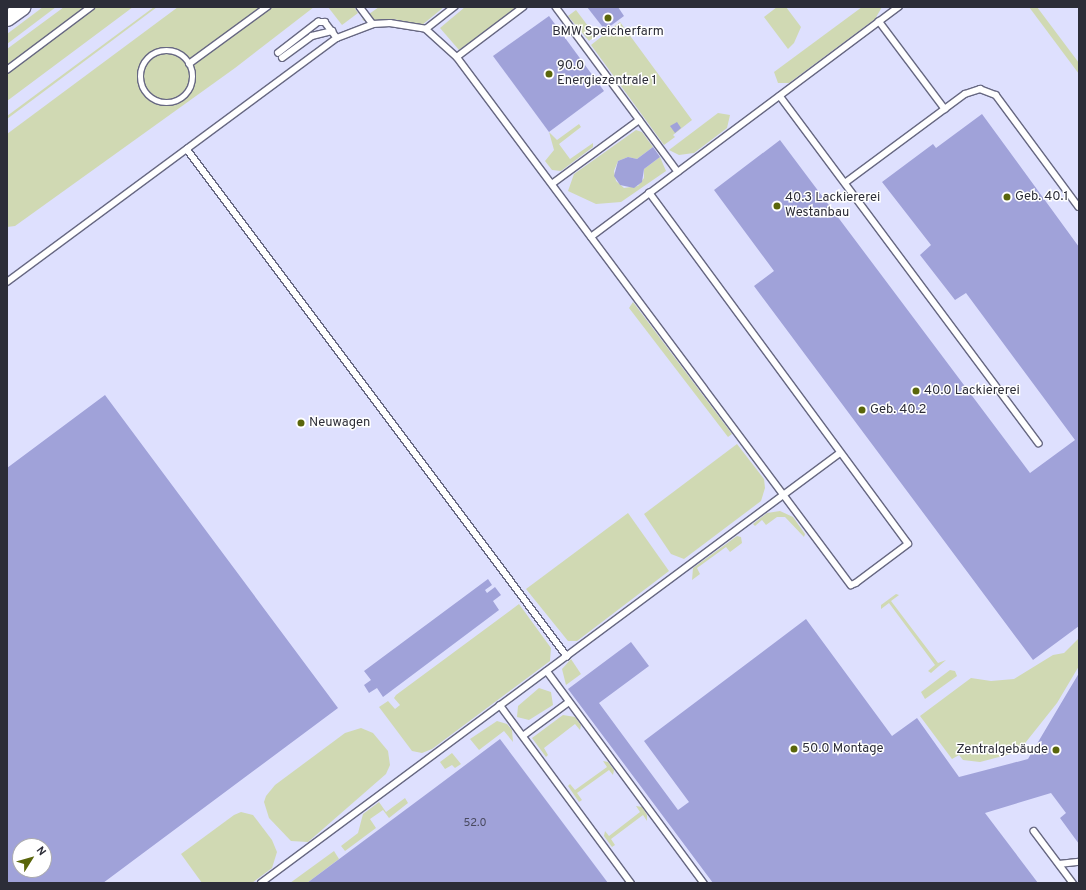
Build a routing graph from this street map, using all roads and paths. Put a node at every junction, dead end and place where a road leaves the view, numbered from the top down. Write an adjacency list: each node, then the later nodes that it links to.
1 (22, 7): 10 (main road)
2 (91, 7): 20 (lane)
3 (267, 7): 19 (lane)
4 (360, 7): 12 (lane)
5 (454, 7): 13 (lane)
6 (523, 7): 17 (lane)
7 (556, 7): 23 (lane)
8 (899, 7): 9 (lane)
9 (893, 10): 11 (lane)
10 (7, 18)
11 (879, 21): 21 (lane); 22 (lane)
12 (373, 24): 13 (lane); 15 (lane)
13 (426, 29): 17 (lane)
14 (332, 31): 15 (lane); 16 (lane); 18 (lane)
15 (337, 38): 24 (lane)
16 (278, 52)
17 (457, 57): 27 (lane)
18 (282, 58)
19 (189, 64): 19 (lane)
20 (7, 70)
21 (780, 96): 25 (lane); 26 (lane)
22 (945, 109): 26 (lane); 29 (lane)
23 (639, 120): 25 (lane); 27 (lane)
24 (187, 149): 31 (lane); 35 (lane)
25 (678, 172): 28 (lane)
26 (845, 183): 32 (lane)
27 (552, 184): 30 (lane)
28 (650, 193): 30 (lane); 33 (lane)
29 (1079, 206)
30 (591, 237): 34 (lane)
31 (7, 282)
32 (1039, 443)
33 (840, 452): 34 (lane); 34 (lane)
34 (784, 494): 35 (lane)
35 (567, 656): 36 (lane)
36 (547, 671): 37 (lane); 38 (lane)
37 (570, 702): 39 (lane); 45 (lane)
38 (500, 705): 39 (lane); 43 (lane)
39 (523, 736): 44 (lane)
40 (1034, 831): 42 (lane)
41 (1079, 862): 42 (lane)
42 (1059, 864): 46 (lane)
43 (261, 883)
44 (631, 883)
45 (704, 883)
46 (1073, 883)

